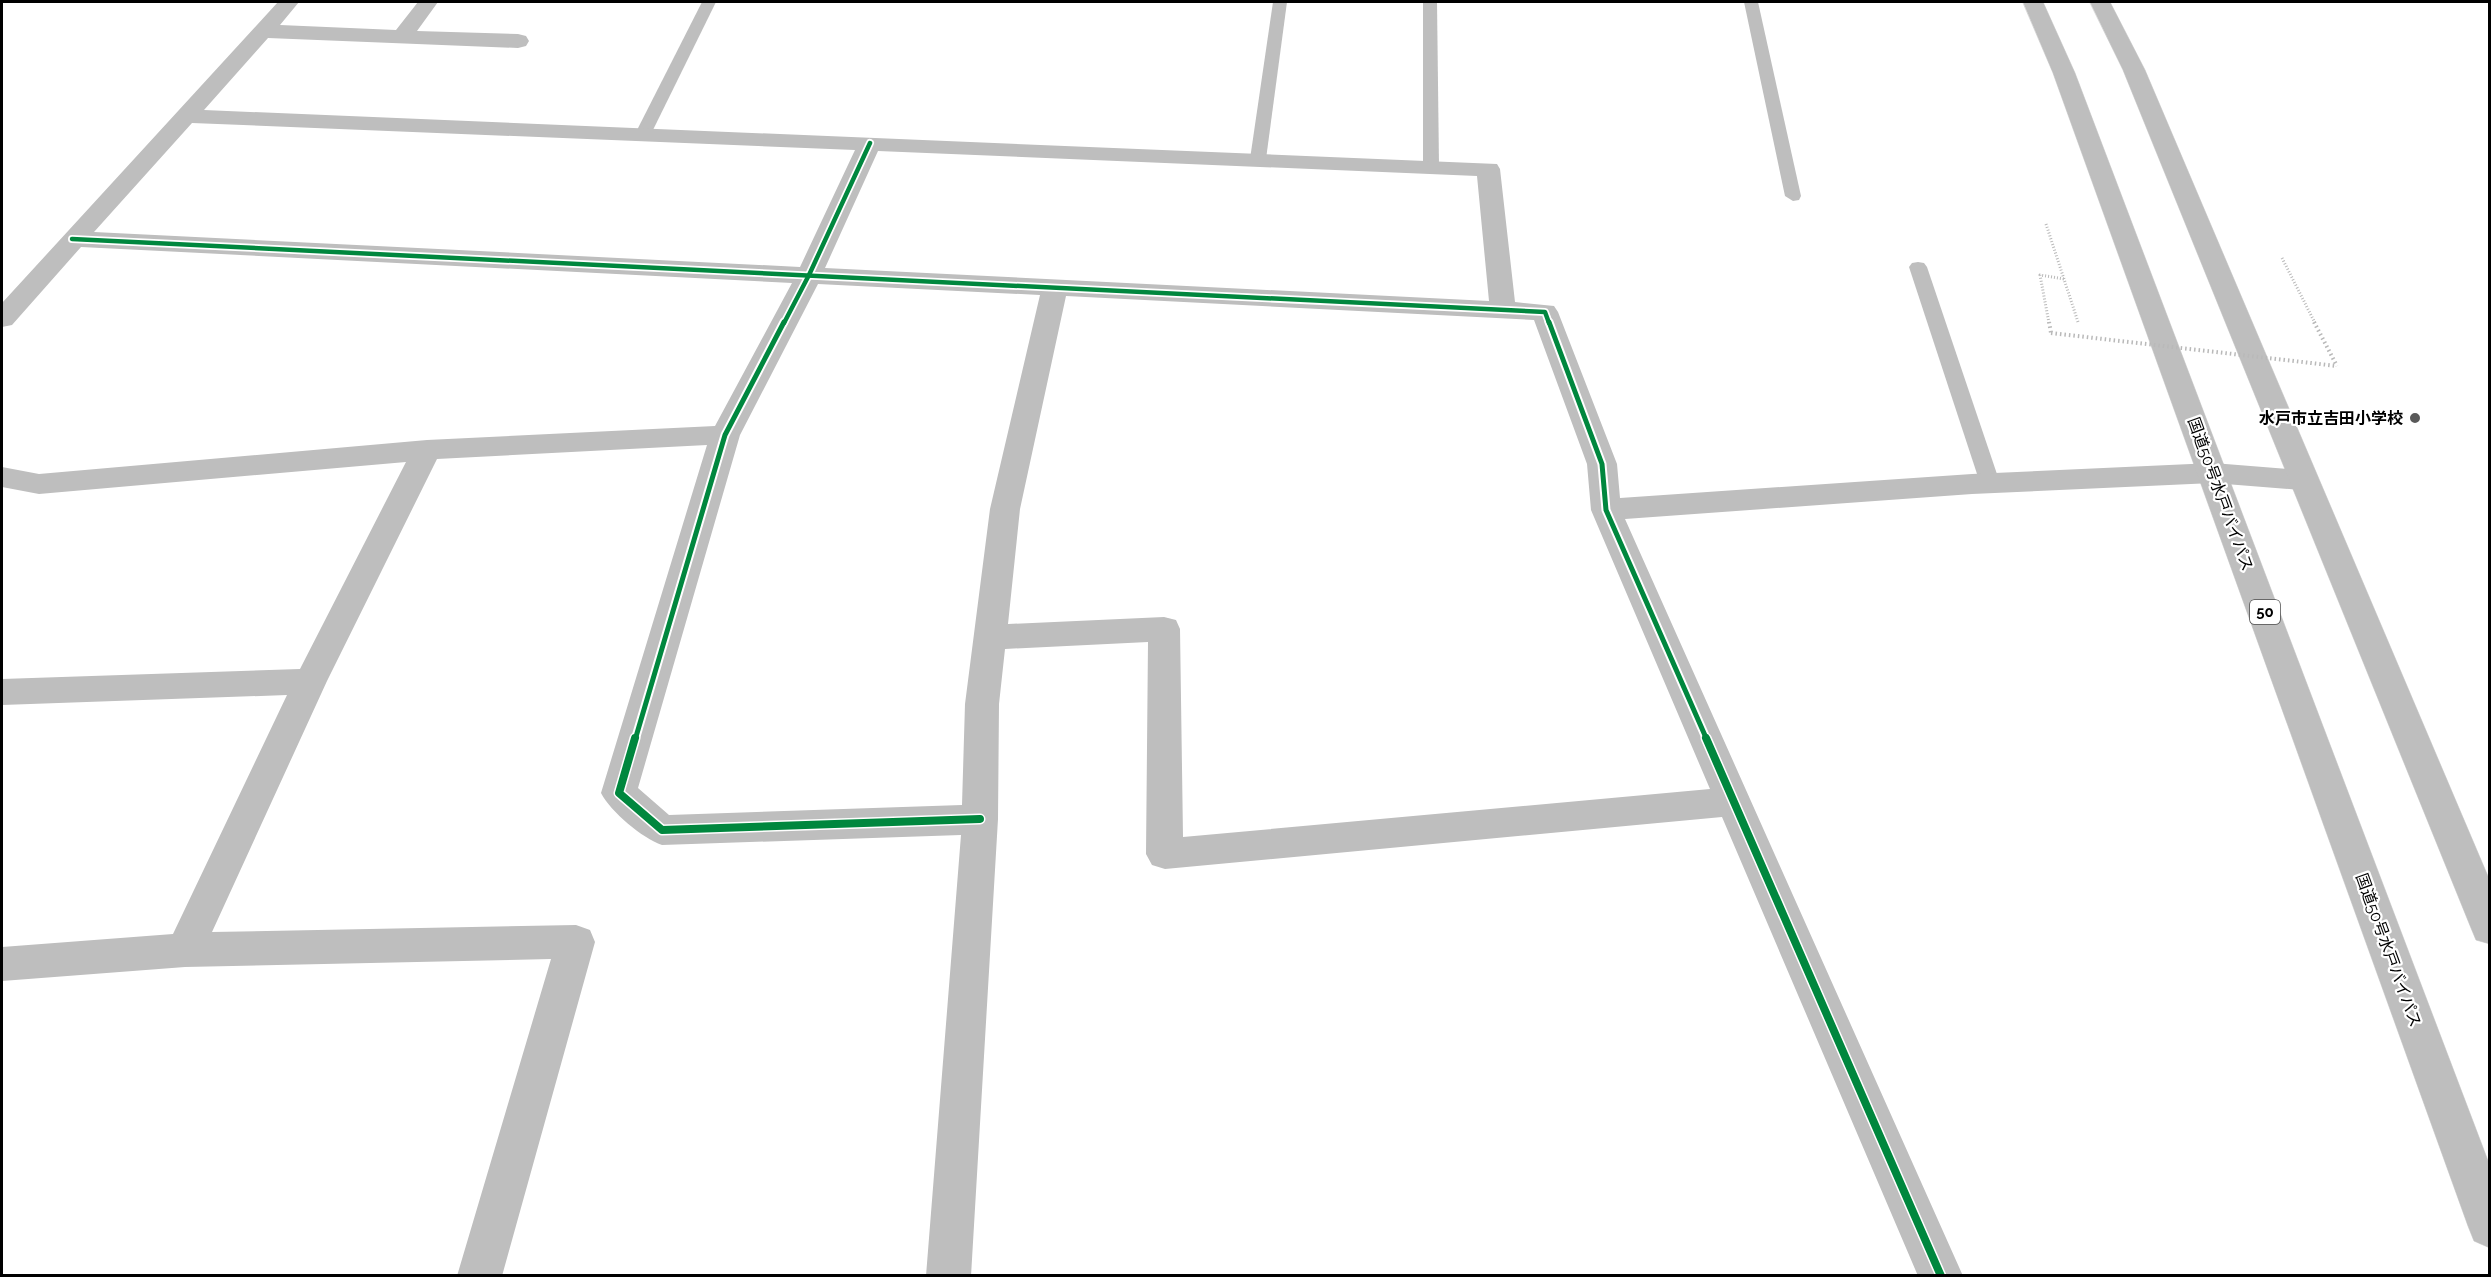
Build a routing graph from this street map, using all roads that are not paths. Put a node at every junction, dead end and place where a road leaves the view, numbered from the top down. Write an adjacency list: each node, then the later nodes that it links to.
1 (289, 2): 9 (main road)
2 (428, 2): 10 (main road)
3 (709, 2): 13 (lane)
4 (1280, 2): 15 (lane)
5 (1430, 2): 16 (lane)
6 (1751, 2): 17 (lane)
7 (2033, 2): 26 (main road, 国道50号水戸バイパス / 50)
8 (2100, 2): 28 (main road)
9 (263, 31): 10 (main road); 12 (main road)
10 (402, 36): 11 (main road)
11 (518, 41)
12 (184, 116): 13 (main road); 18 (main road)
13 (643, 134): 14 (main road)
14 (870, 143): 15 (main road); 20 (main road)
15 (1258, 159): 16 (main road)
16 (1431, 166): 22 (main road)
17 (1793, 196)
18 (72, 239): 20 (main road); 23 (main road)
19 (1918, 267): 29 (lane)
20 (809, 275): 21 (main road); 24 (main road)
21 (1055, 288): 22 (main road); 31 (main road)
22 (1503, 311): 30 (main road)
23 (2, 318)
24 (725, 435): 25 (main road); 35 (main road)
25 (427, 450): 27 (main road); 32 (main road)
26 (2213, 473): 28 (main road); 29 (main road); 39 (main road, 国道50号水戸バイパス / 50)
27 (2, 477)
28 (2302, 480): 36 (main road)
29 (1990, 483): 30 (main road)
30 (1606, 510): 34 (main road)
31 (990, 637): 34 (main road); 35 (main road)
32 (310, 681): 33 (main road); 37 (main road)
33 (2, 692)
34 (1734, 801): 42 (main road)
35 (980, 819): 41 (main road)
36 (2490, 928)
37 (185, 950): 38 (main road); 40 (main road)
38 (2, 964)
39 (2490, 1226)
40 (478, 1275)
41 (948, 1275)
42 (1941, 1275)

